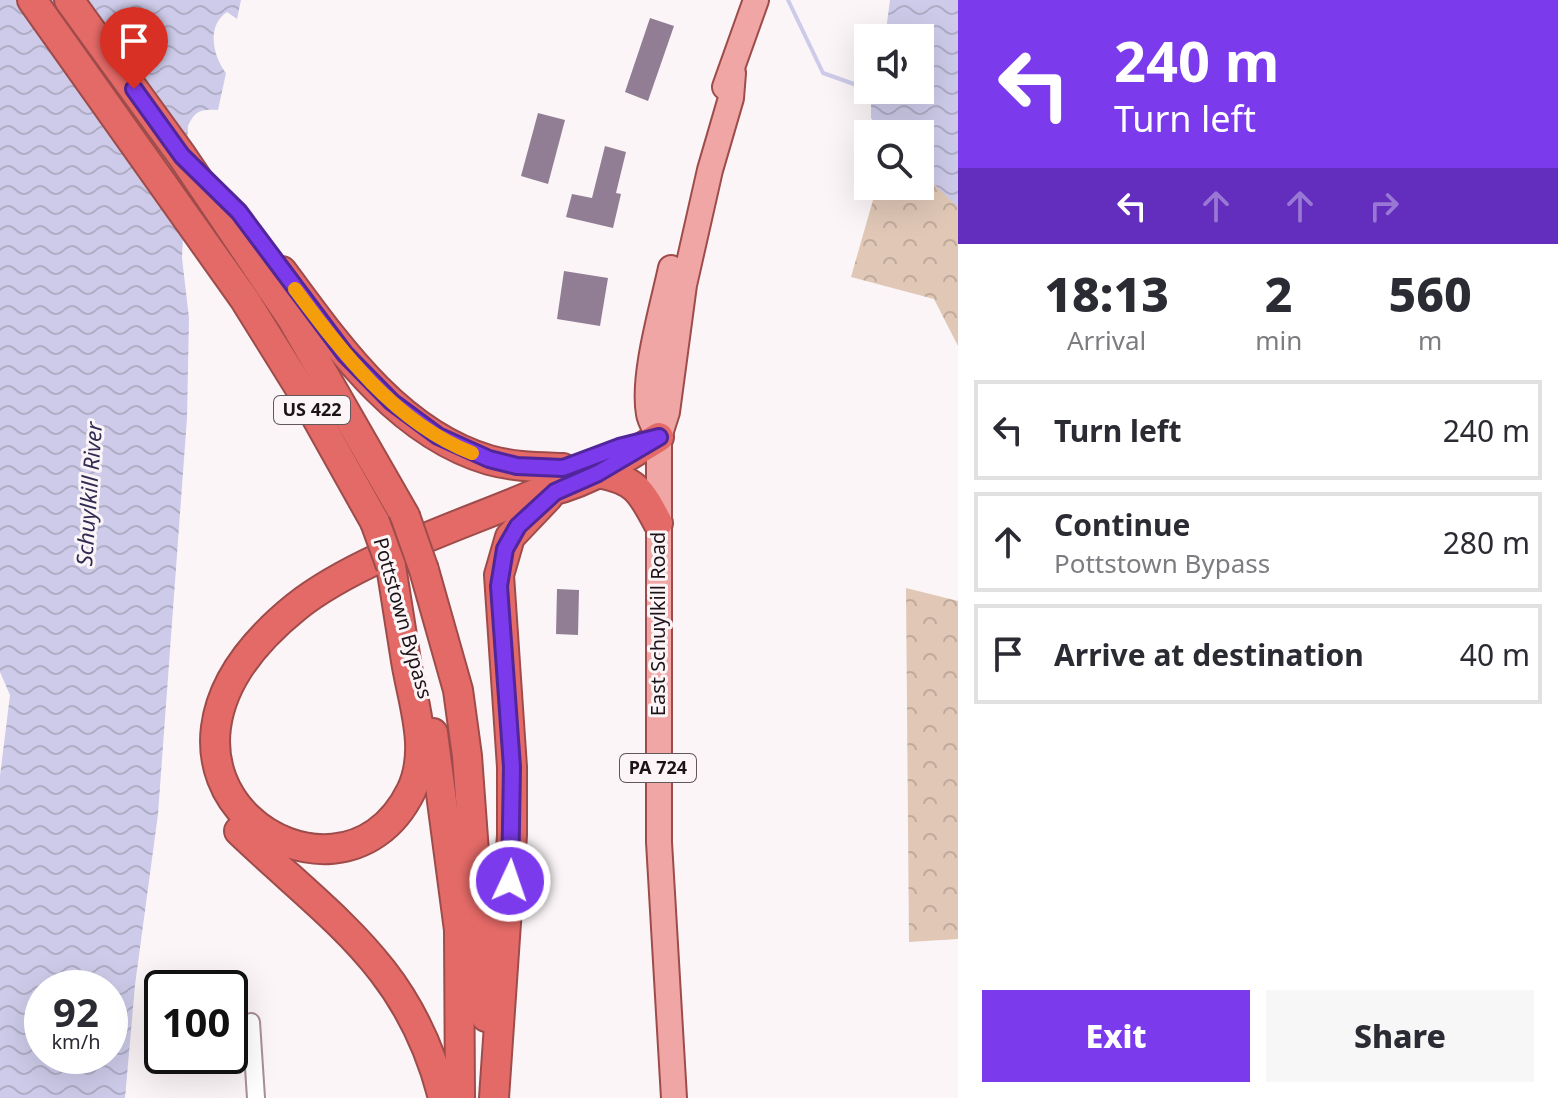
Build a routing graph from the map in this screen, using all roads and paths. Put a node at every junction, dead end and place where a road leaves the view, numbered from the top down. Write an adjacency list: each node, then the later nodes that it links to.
1 (32, 0): 9 (highway, Pottstown Bypass / US 422, bridge)
2 (69, 0): 4 (highway, US 422)
3 (756, 1): 5 (main road, East Schuylkill Road / PA 724)
4 (254, 248): 7 (highway); 14 (highway, Pottstown Bypass / US 422, bridge)
5 (659, 437): 6 (highway); 7 (highway); 8 (main road, East Schuylkill Road / PA 724)
6 (598, 473): 7 (highway); 8 (highway)
7 (559, 480): 9 (highway); 12 (highway); 14 (highway)
8 (658, 523): 15 (main road, East Schuylkill Road / PA 724)
9 (391, 566): 13 (highway, Pottstown Bypass / US 422)
10 (251, 1022): 11 (street)
11 (256, 1098)
12 (443, 1098)
13 (460, 1098)
14 (493, 1098)
15 (674, 1098)

